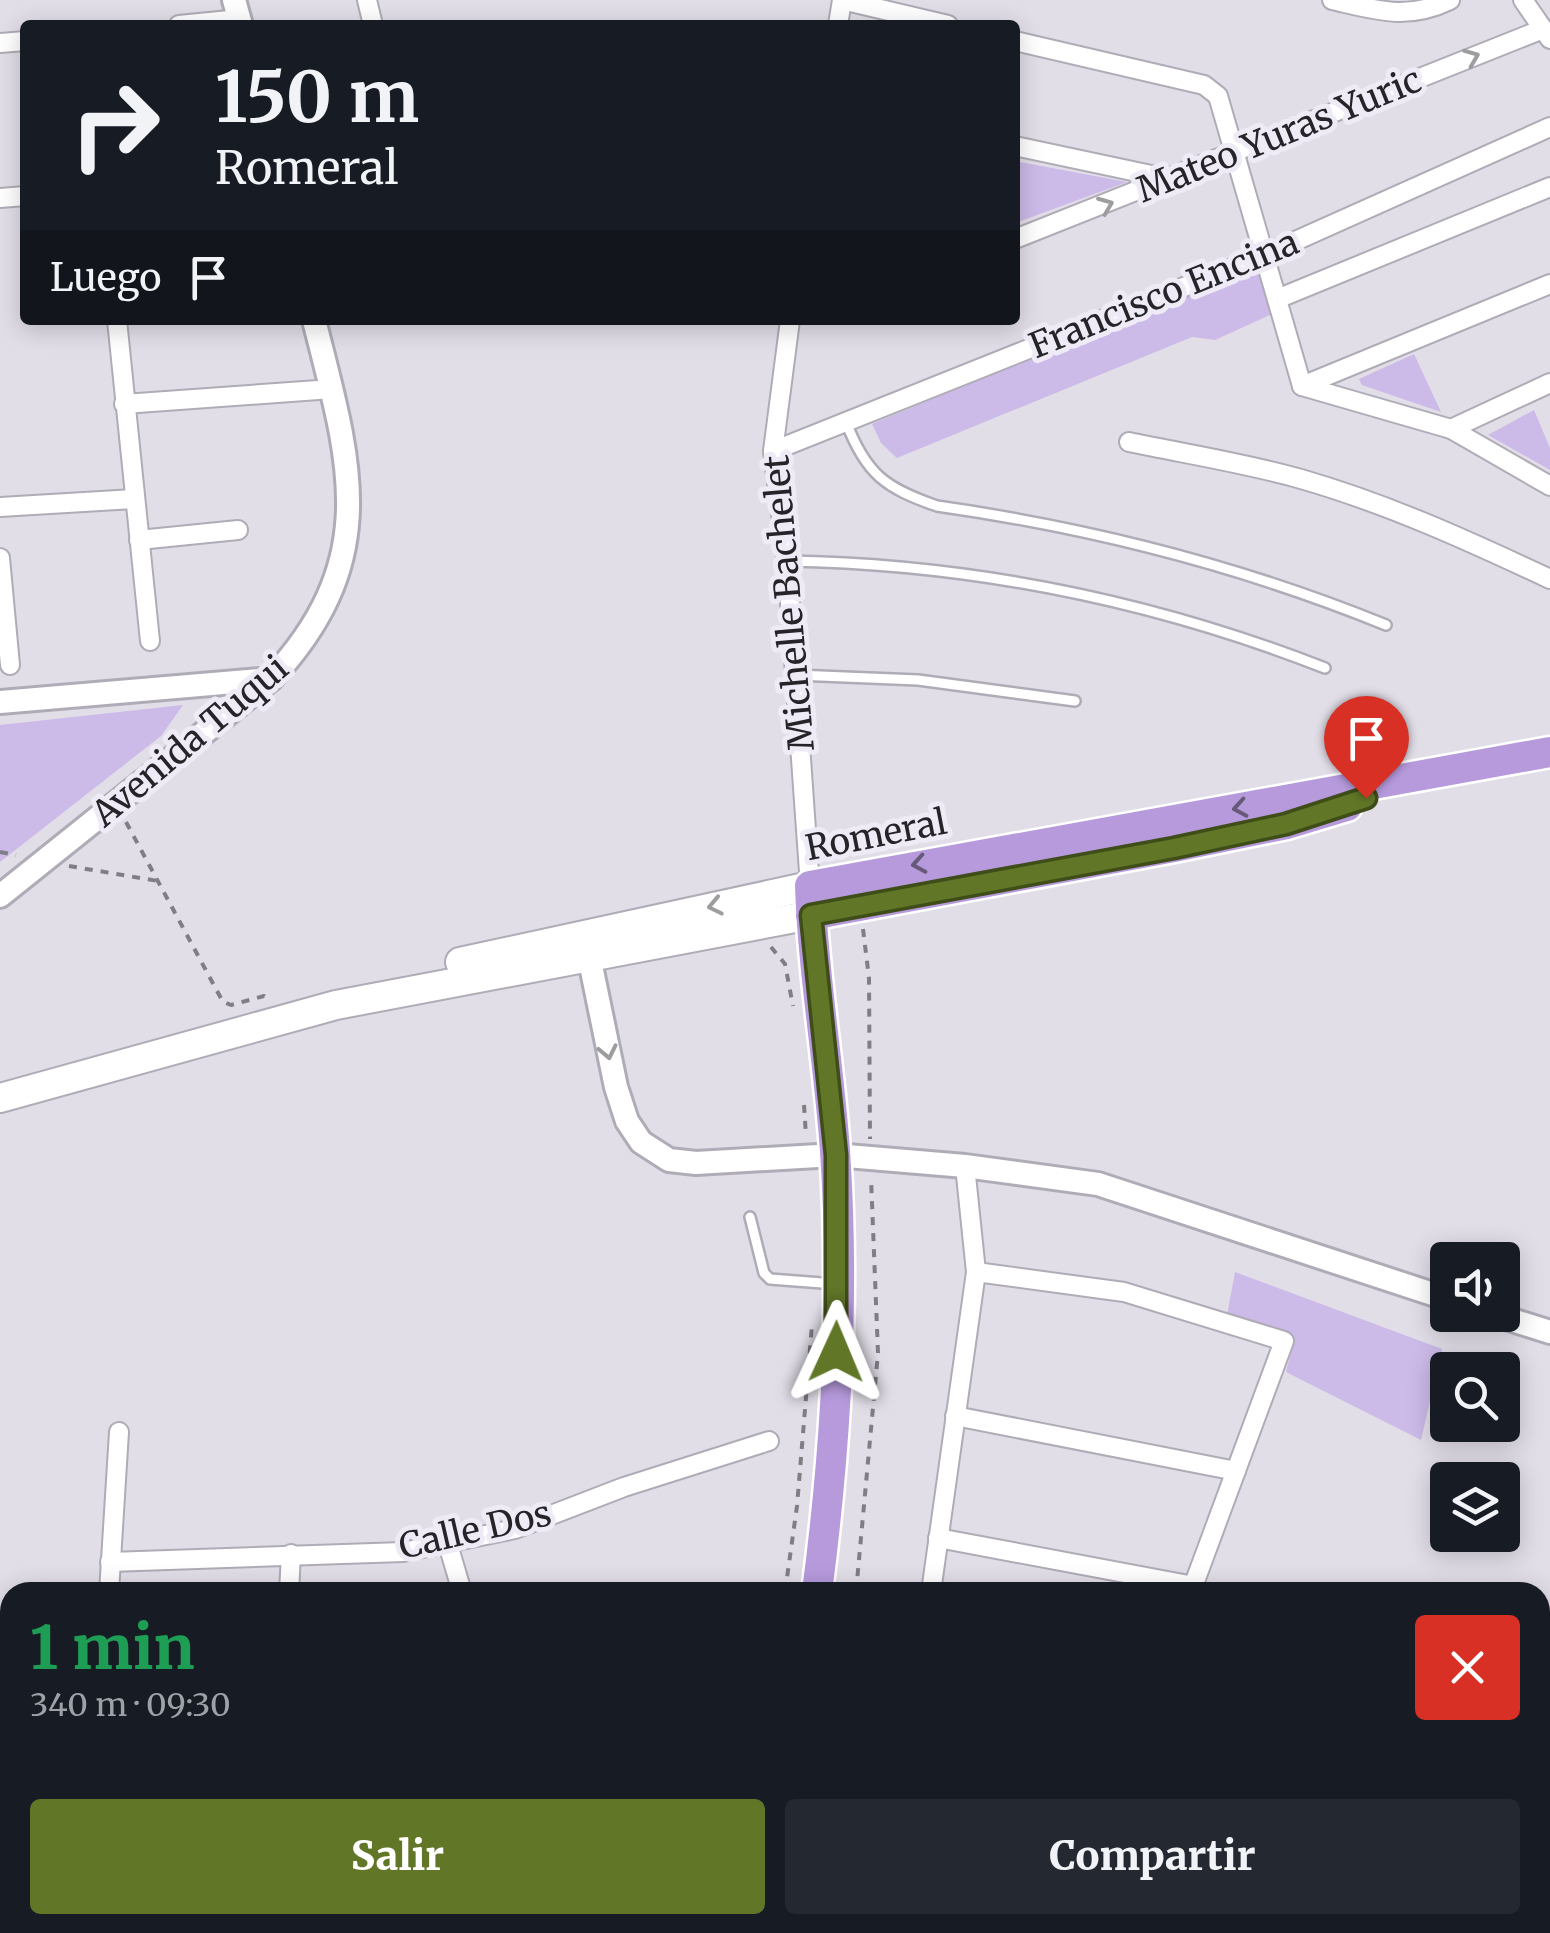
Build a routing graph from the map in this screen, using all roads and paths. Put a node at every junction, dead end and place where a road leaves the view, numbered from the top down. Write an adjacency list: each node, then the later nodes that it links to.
1 (842, 0): 7 (street)
2 (1332, 0): 3 (street)
3 (1450, 0)
4 (1524, 0): 8 (street)
5 (238, 15): 6 (street)
6 (208, 20)
7 (927, 20)
8 (1546, 34): 12 (street, Mateo Yuras Yuric, one-way to 8)
9 (1020, 41): 12 (street)
10 (1550, 128): 16 (street, Francisco Encina)
11 (1020, 147): 13 (street)
12 (1234, 150): 13 (street, Mateo Yuras Yuric); 16 (street)
13 (1170, 179): 15 (street, Mateo Yuras Yuric, one-way to 13)
14 (1550, 187): 18 (street, Francisco Encina)
15 (1020, 237)
16 (1264, 255): 18 (street); 26 (street, Francisco Encina)
17 (1550, 284): 23 (street)
18 (1277, 299): 23 (street)
19 (117, 325): 25 (street)
20 (315, 325): 24 (street, Avenida Tuqui)
21 (792, 325): 29 (street, Michelle Bachelet)
22 (1550, 383): 27 (street)
23 (1302, 386): 27 (street)
24 (332, 388): 25 (street); 43 (street, Avenida Tuqui)
25 (124, 404): 31 (street)
26 (846, 422): 29 (street, Francisco Encina); 38 (lane)
27 (1452, 430): 30 (street)
28 (1129, 442): 37 (street)
29 (773, 451): 36 (street, Michelle Bachelet)
30 (1550, 486)
31 (134, 499): 32 (street); 34 (street)
32 (0, 507)
33 (238, 530): 34 (street)
34 (139, 540): 39 (street)
35 (0, 559): 40 (street)
36 (786, 562): 41 (lane); 42 (street, Michelle Bachelet)
37 (1550, 579)
38 (1386, 625)
39 (150, 641)
40 (10, 665)
41 (1325, 668)
42 (796, 675): 44 (lane); 53 (street, Michelle Bachelet)
43 (271, 679): 45 (street); 48 (street, Avenida Tuqui)
44 (1074, 701)
45 (0, 702)
46 (1550, 752): 47 (highway, Romeral)
47 (1439, 773): 53 (highway, Romeral, one-way to 53); 54 (highway, Romeral)
48 (116, 804): 50 (street, Avenida Tuqui); 51 (path)
49 (0, 852): 50 (path)
50 (46, 862): 51 (path); 52 (street, Avenida Tuqui)
51 (158, 881): 59 (path)
52 (0, 896)
53 (811, 901): 54 (highway, Romeral); 56 (main road, Romeral); 57 (main road, Romeral, one-way to 57); 62 (highway)
54 (860, 905): 63 (path)
55 (769, 945): 58 (path)
56 (588, 956): 57 (main road, Romeral); 62 (street, one-way to 62)
57 (336, 1006): 59 (main road, Romeral)
58 (795, 1018)
59 (284, 1020): 60 (main road, Romeral)
60 (0, 1098)
61 (804, 1099): 62 (path)
62 (821, 1155): 63 (street); 67 (highway)
63 (870, 1160): 64 (street); 84 (path)
64 (965, 1166): 66 (street); 68 (street)
65 (750, 1216): 67 (lane)
66 (976, 1272): 71 (street); 74 (street)
67 (826, 1284): 82 (path); 83 (highway)
68 (1430, 1293)
69 (1520, 1323): 70 (street)
70 (1550, 1332)
71 (956, 1416): 74 (street); 75 (street)
72 (119, 1432): 78 (street)
73 (769, 1441): 76 (street, Calle Dos)
74 (1236, 1470): 87 (street)
75 (938, 1538): 85 (street); 86 (street)
76 (447, 1541): 77 (street, Calle Dos); 81 (street)
77 (292, 1554): 78 (street, Calle Dos); 80 (street)
78 (110, 1562): 79 (street)
79 (109, 1582)
80 (289, 1582)
81 (459, 1582)
82 (785, 1582)
83 (818, 1582)
84 (857, 1582)
85 (932, 1582)
86 (1158, 1582)
87 (1196, 1582)

